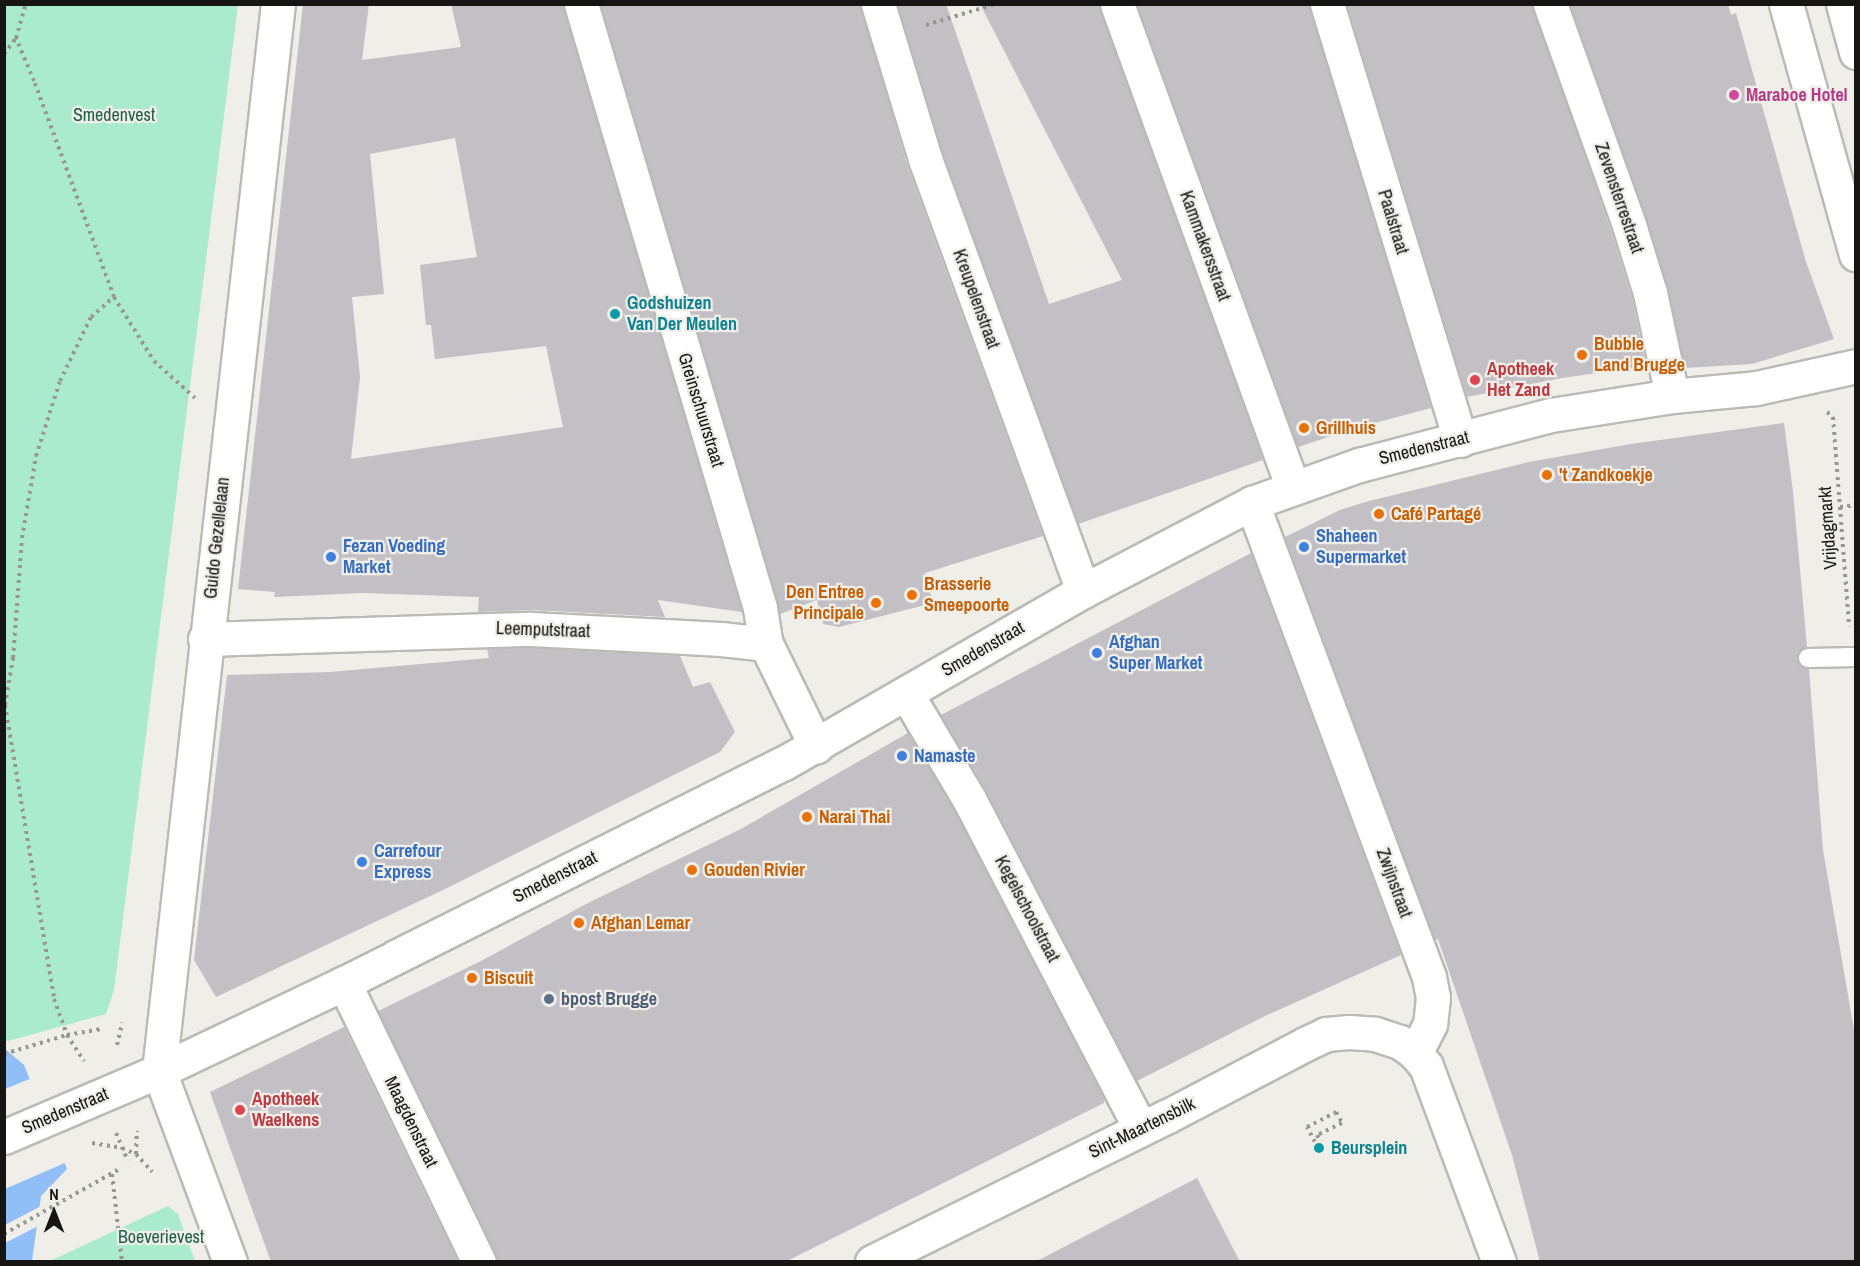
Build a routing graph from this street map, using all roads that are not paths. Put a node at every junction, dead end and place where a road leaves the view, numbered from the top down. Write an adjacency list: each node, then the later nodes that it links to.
1 (278, 4): 17 (street, Guido Gezellelaan)
2 (581, 4): 18 (street, Greinschuurstraat)
3 (878, 4): 16 (street, Kreupelenstraat)
4 (1117, 4): 14 (street, Kammakersstraat)
5 (1327, 4): 13 (street, Paalstraat)
6 (1550, 4): 12 (street, Zevensterrestraat)
7 (1786, 4): 10 (street)
8 (1843, 4): 9 (street)
9 (1856, 52)
10 (1856, 254)
11 (1856, 366): 12 (street, Smedenstraat)
12 (1672, 396): 13 (street, Smedenstraat)
13 (1460, 440): 14 (street, Smedenstraat)
14 (1293, 488): 15 (street, Smedenstraat)
15 (1252, 503): 16 (street, Smedenstraat); 24 (street, Zwijnstraat)
16 (1083, 591): 21 (street, Smedenstraat)
17 (205, 639): 18 (street, Leemputstraat); 25 (street, Guido Gezellelaan)
18 (766, 644): 22 (street)
19 (1808, 658): 20 (lane)
20 (1853, 658)
21 (906, 693): 22 (street, Smedenstraat); 26 (street, Kegelschoolstraat)
22 (816, 746): 23 (street, Smedenstraat)
23 (344, 983): 25 (street, Smedenstraat); 29 (street, Maagdenstraat)
24 (1416, 1053): 26 (street, Sint-Maartensbilk); 31 (street)
25 (159, 1071): 27 (street, Smedenstraat); 28 (street)
26 (1141, 1129): 30 (street, Sint-Maartensbilk)
27 (4, 1137)
28 (230, 1262)
29 (479, 1262)
30 (872, 1262)
31 (1499, 1262)

